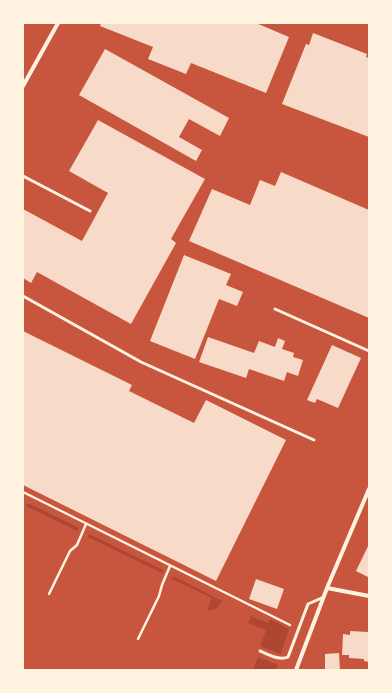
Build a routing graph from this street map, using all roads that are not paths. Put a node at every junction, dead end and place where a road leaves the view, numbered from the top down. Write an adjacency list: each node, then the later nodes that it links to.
1 (58, 23): 2 (street)
2 (23, 86)
3 (23, 176): 4 (lane)
4 (90, 211)
5 (23, 296): 8 (lane)
6 (275, 309): 7 (lane)
7 (369, 351)
8 (314, 440)
9 (369, 489): 10 (street)
10 (327, 588): 11 (street); 12 (street)
11 (369, 595)
12 (324, 597): 13 (lane); 14 (street)
13 (260, 651)
14 (296, 670)

